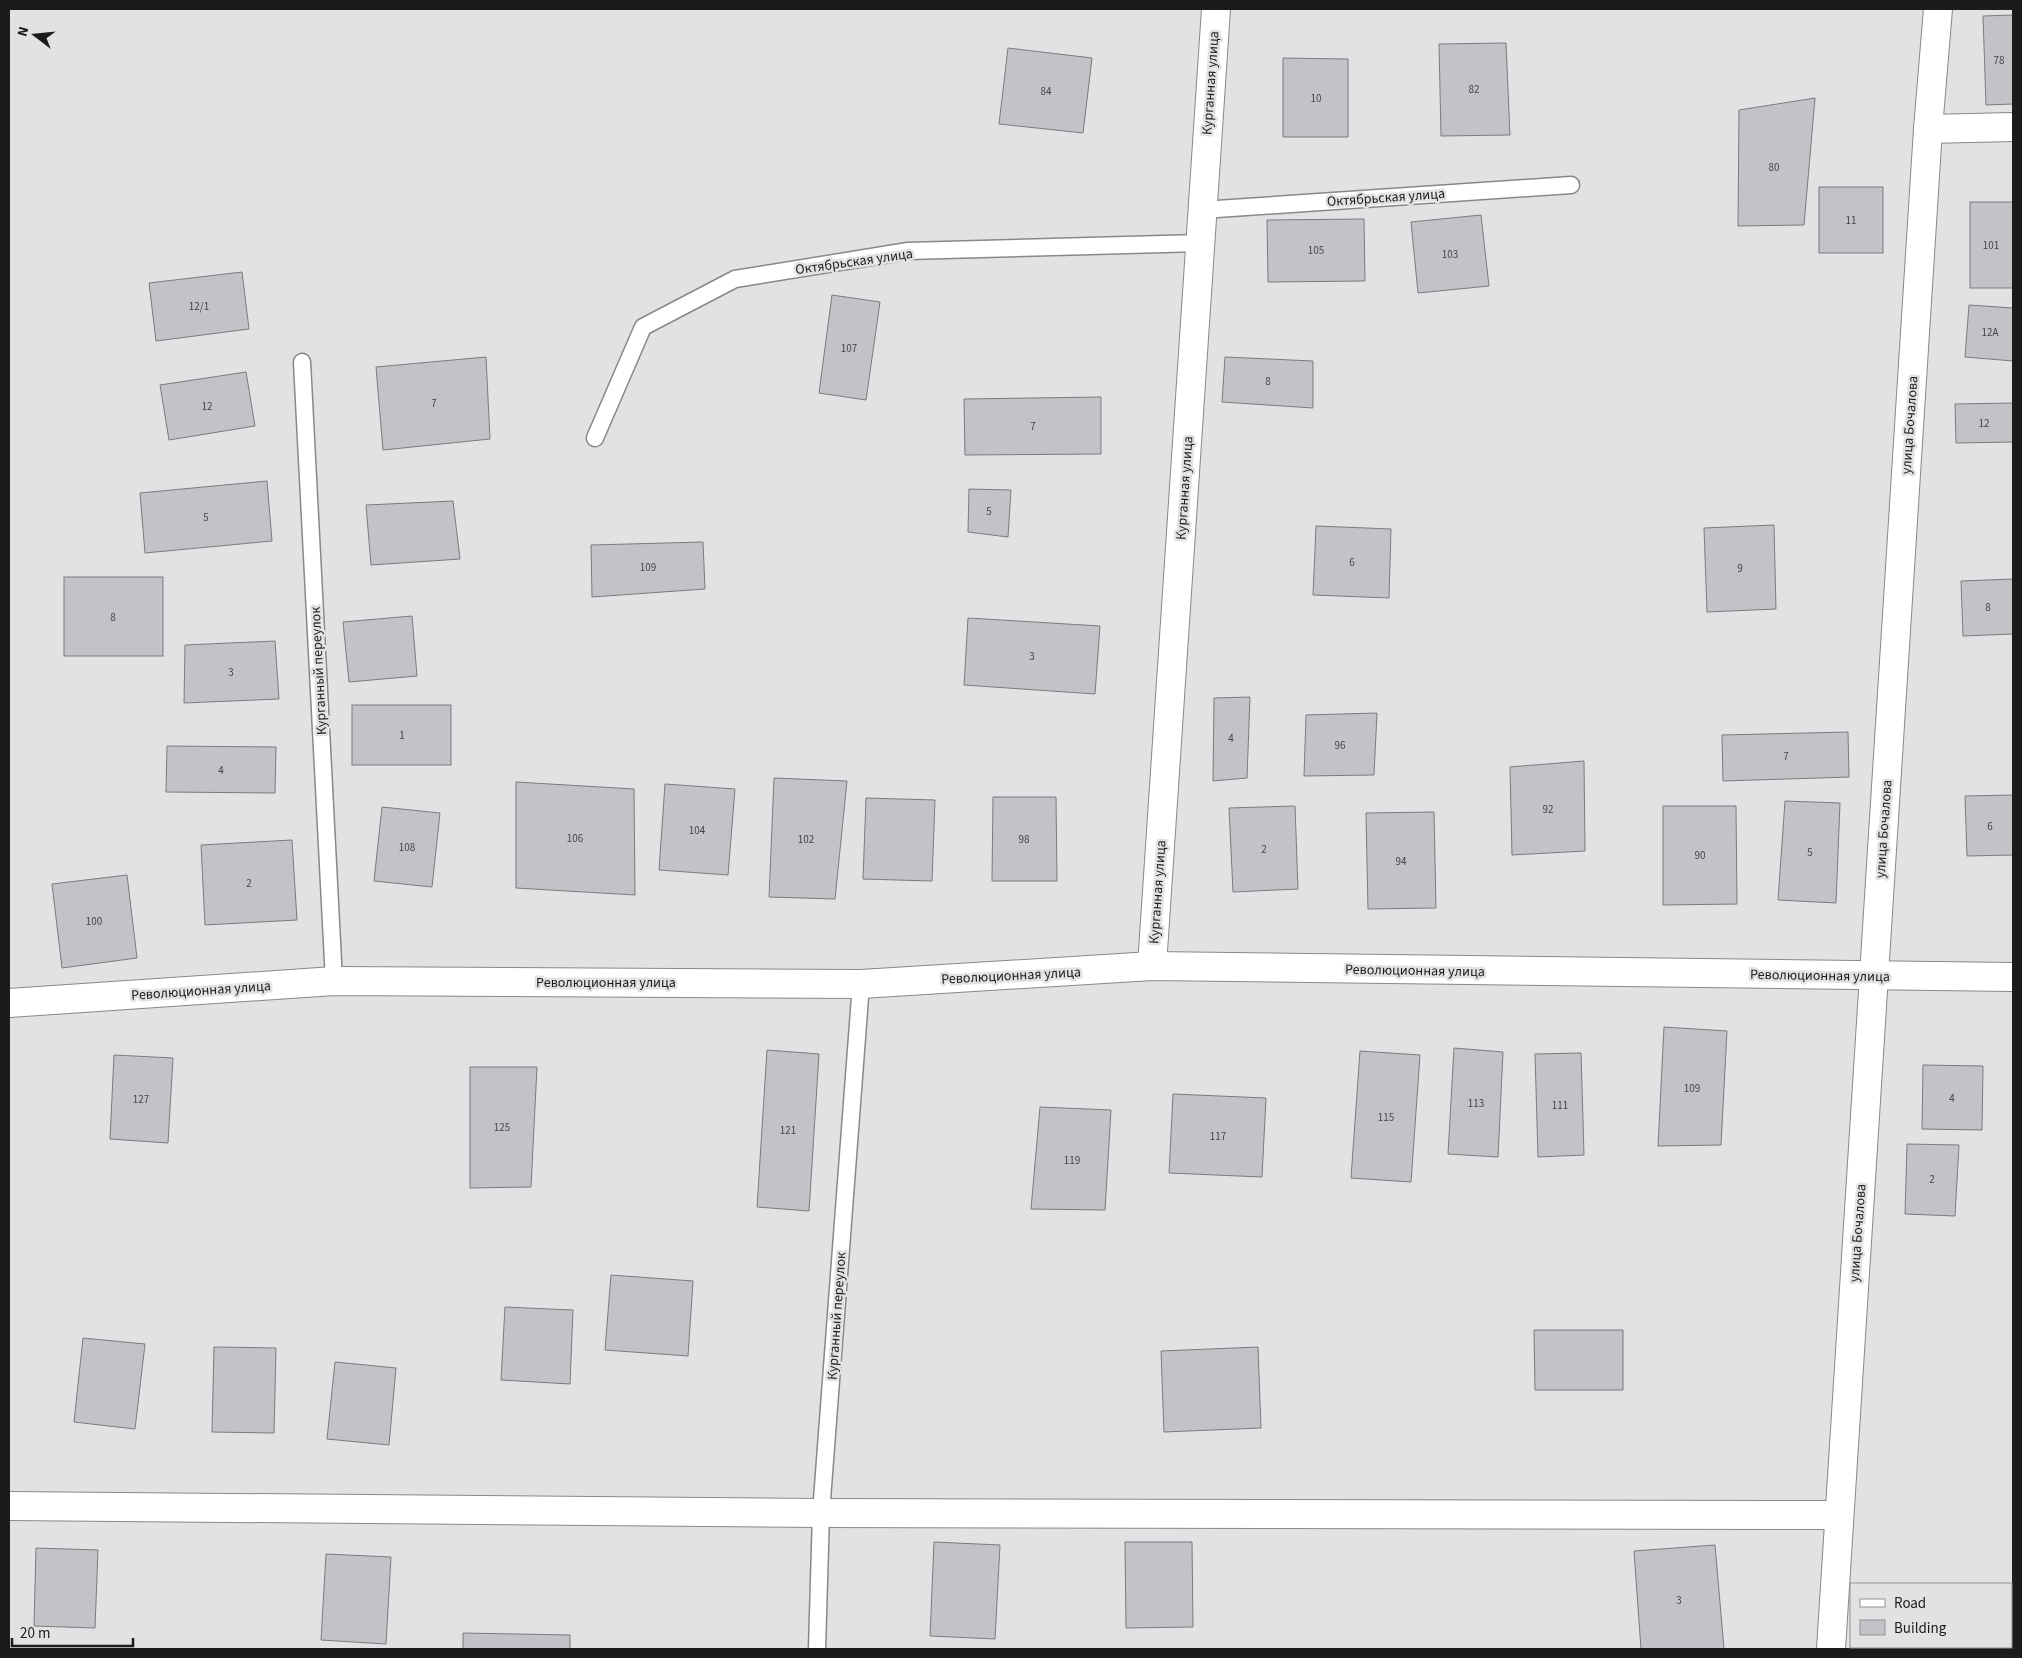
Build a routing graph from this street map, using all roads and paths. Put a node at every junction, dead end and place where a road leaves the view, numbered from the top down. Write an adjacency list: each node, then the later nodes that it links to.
1 (1216, 9): 6 (street, Курганная улица)
2 (1938, 9): 4 (street, улица Бочалова)
3 (2013, 127): 4 (street)
4 (1928, 129): 11 (street, улица Бочалова)
5 (1571, 185): 6 (lane, Октябрьская улица)
6 (1202, 210): 7 (street, Курганная улица)
7 (1200, 243): 9 (lane, Октябрьская улица); 10 (street, Курганная улица)
8 (302, 362): 13 (lane, Курганный переулок)
9 (595, 438)
10 (1152, 966): 11 (street, Революционная улица); 14 (street, Революционная улица)
11 (1874, 976): 12 (street, Революционная улица); 18 (street, улица Бочалова)
12 (2013, 977)
13 (334, 980): 14 (street, Революционная улица); 15 (street, Революционная улица)
14 (861, 984): 17 (lane, Курганный переулок)
15 (9, 1004)
16 (9, 1506): 17 (street)
17 (821, 1513): 18 (street); 19 (lane, Курганный переулок)
18 (1839, 1515): 20 (street, улица Бочалова)
19 (818, 1649)
20 (1831, 1649)

